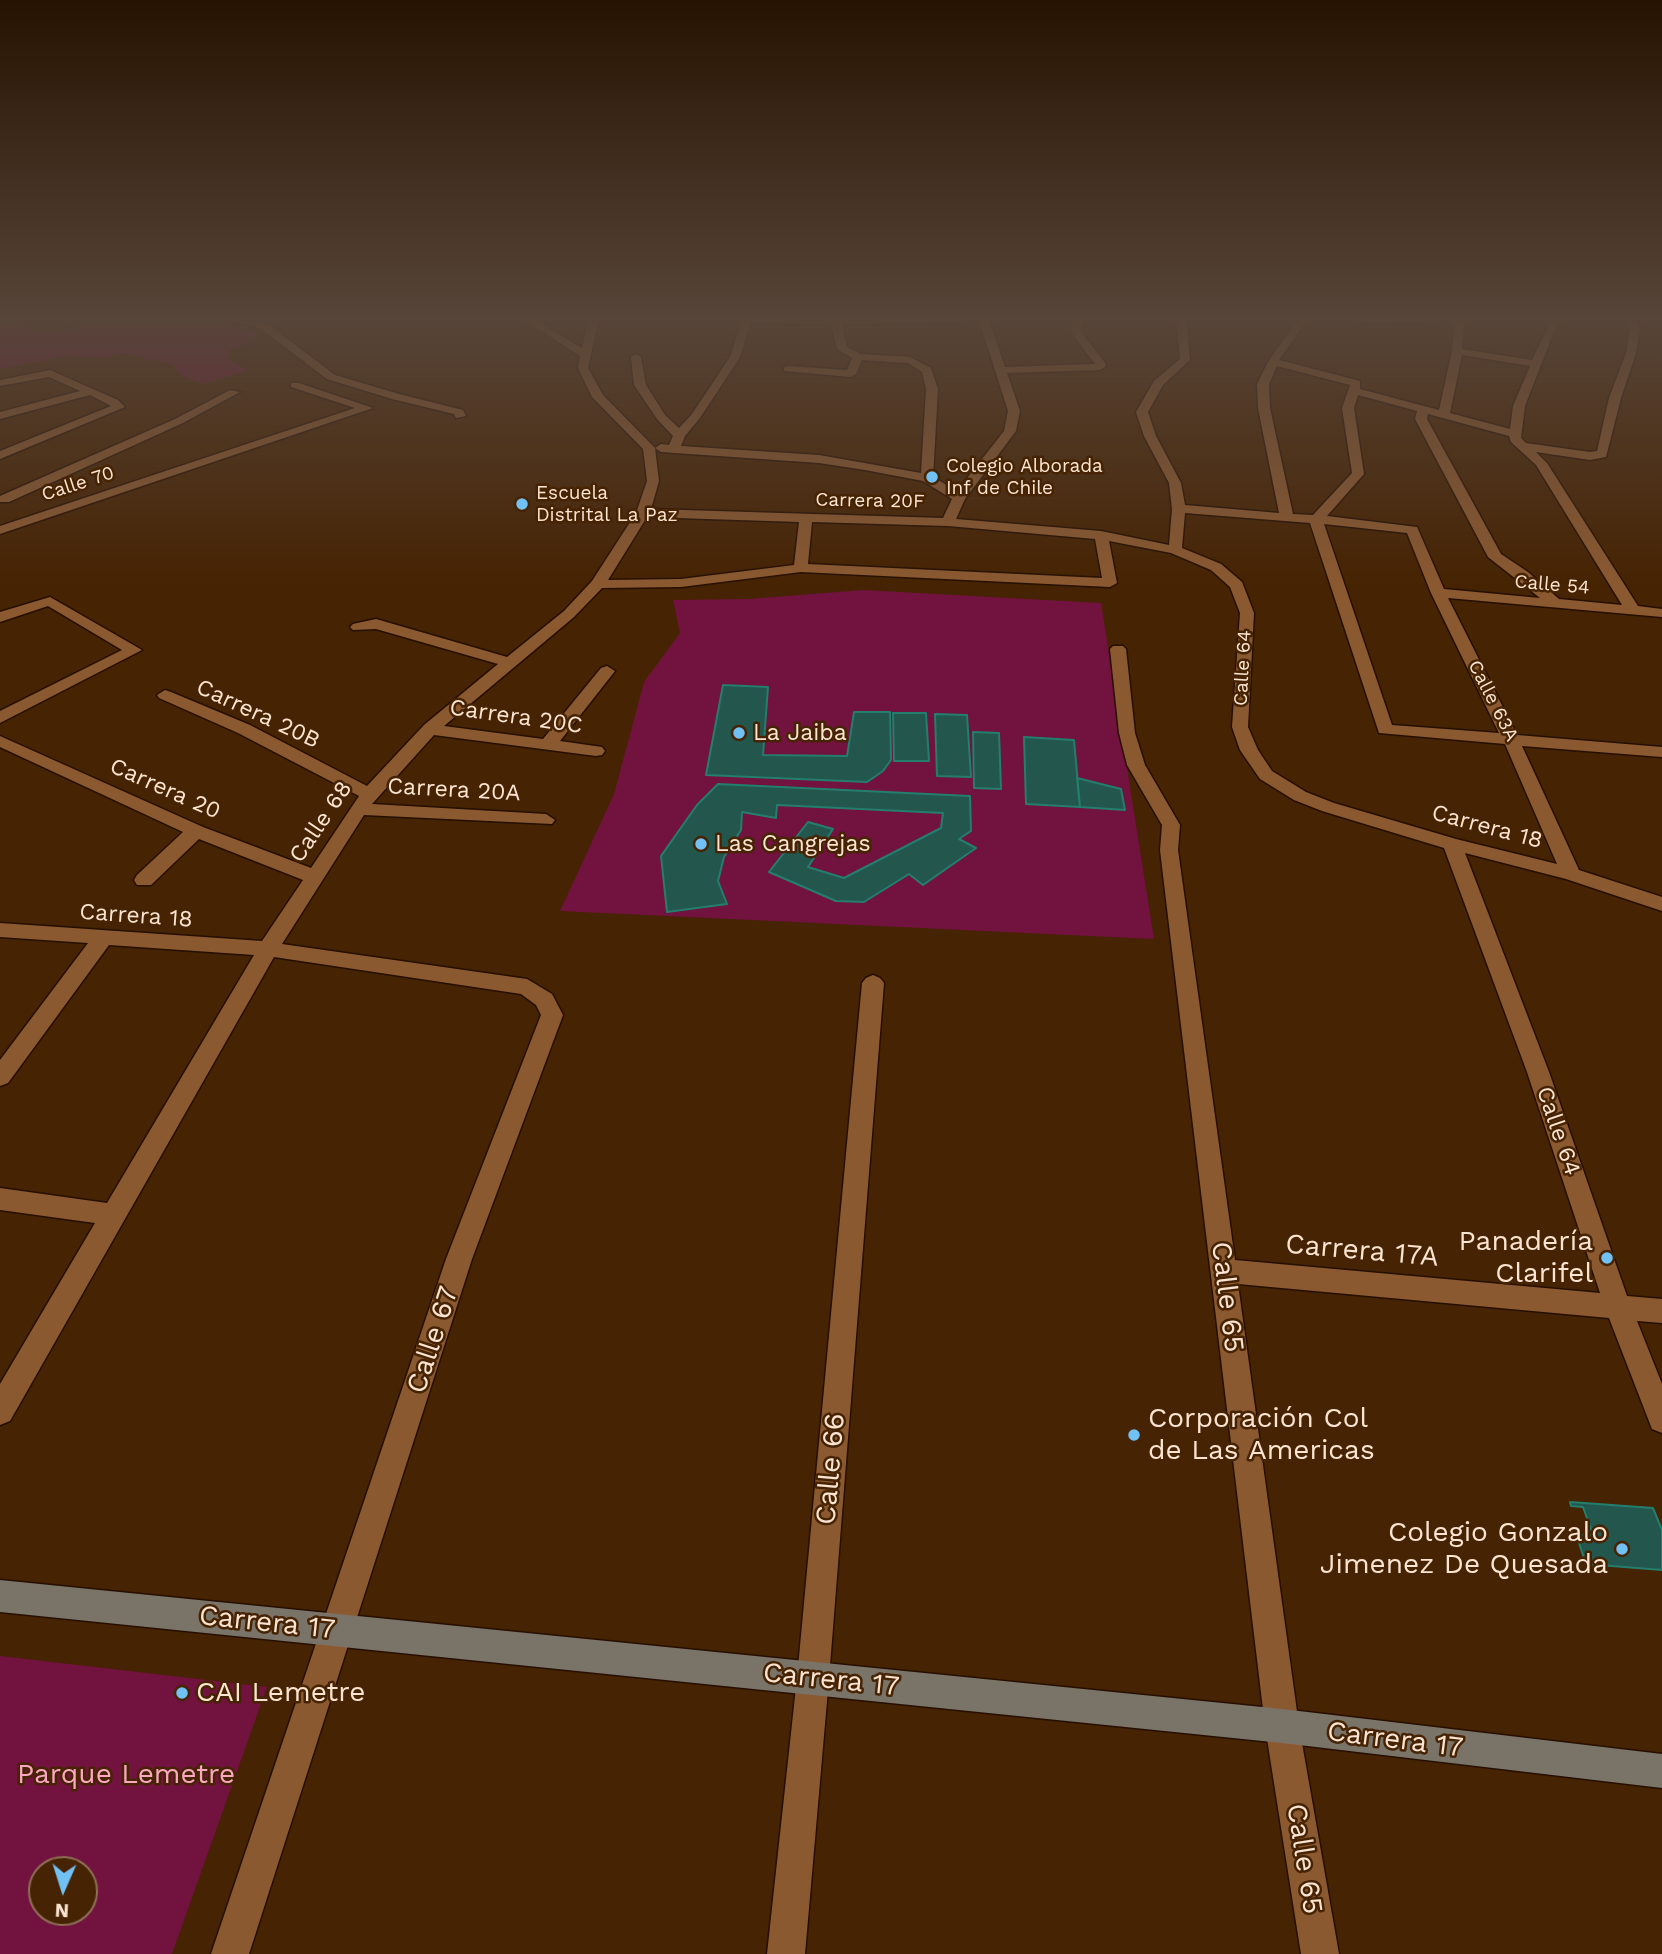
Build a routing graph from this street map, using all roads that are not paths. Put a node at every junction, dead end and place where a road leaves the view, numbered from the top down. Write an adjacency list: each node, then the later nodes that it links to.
1 (29, 408): 19 (street)
2 (116, 408): 25 (street)
3 (203, 408): 27 (street)
4 (366, 408): 31 (street, Calle 70)
5 (443, 408): 20 (street)
6 (609, 408): 23 (street)
7 (655, 408): 21 (street)
8 (701, 408): 21 (street)
9 (931, 408): 26 (street)
10 (1013, 408): 28 (street)
11 (1144, 408): 29 (street)
12 (1264, 408): 32 (street)
13 (1348, 408): 34 (street)
14 (1424, 408): 18 (street); 43 (street)
15 (1445, 408): 18 (street)
16 (1519, 408): 22 (street)
17 (1613, 408): 22 (street)
18 (1444, 413): 22 (street)
19 (0, 416)
20 (460, 416)
21 (679, 435): 24 (street)
22 (1519, 440): 44 (street)
23 (649, 448): 24 (street); 30 (street, Calle 68)
24 (674, 448): 26 (street)
25 (0, 455)
26 (927, 478): 28 (street)
27 (2, 498): 31 (street)
28 (959, 498): 35 (street)
29 (1179, 509): 32 (street); 38 (street)
30 (643, 513): 33 (street, Carrera 20F); 41 (street, Calle 68)
31 (37, 518): 36 (street, Calle 70)
32 (1287, 518): 34 (street)
33 (806, 519): 35 (street, Carrera 20F); 40 (street)
34 (1316, 520): 42 (street, Calle 63A); 54 (street)
35 (948, 522): 37 (street, Carrera 20F)
36 (0, 530)
37 (1101, 535): 38 (street, Carrera 20F); 40 (street)
38 (1175, 550): 39 (street, Carrera 20F)
39 (1216, 567): 59 (street, Calle 64)
40 (801, 568): 41 (street)
41 (598, 584): 49 (street, Calle 68)
42 (1438, 593): 43 (street, Calle 54); 54 (street, Calle 63A)
43 (1557, 605): 44 (street, Calle 54)
44 (1633, 610): 45 (street, Calle 54)
45 (1660, 615)
46 (0, 617): 52 (street)
47 (358, 627): 49 (street)
48 (1118, 649): 75 (street, Calle 65)
49 (511, 663): 53 (street, Calle 68)
50 (607, 671): 56 (street)
51 (165, 695): 60 (street, Carrera 20B)
52 (0, 718)
53 (430, 729): 56 (street, Carrera 20C); 60 (street, Calle 68)
54 (1512, 740): 58 (street); 64 (street, Calle 63A)
55 (0, 741): 62 (street, Carrera 20)
56 (549, 743): 57 (street, Carrera 20C)
57 (596, 751)
58 (1662, 752)
59 (1300, 796): 63 (street, Carrera 18)
60 (364, 801): 61 (street, Carrera 20A); 65 (street, Calle 68)
61 (546, 820)
62 (196, 831): 65 (street, Carrera 20); 66 (street)
63 (1452, 844): 64 (street, Carrera 18); 76 (street, Calle 64)
64 (1571, 874): 67 (street, Carrera 18)
65 (313, 876): 70 (street, Calle 68)
66 (144, 880)
67 (1662, 904)
68 (0, 930): 69 (street, Carrera 18)
69 (103, 938): 70 (street, Carrera 18); 72 (street)
70 (268, 950): 74 (street, Calle 68); 81 (street, Calle 67)
71 (873, 983): 82 (street, Calle 66)
72 (0, 1077)
73 (0, 1199): 74 (street)
74 (114, 1214): 78 (street, Calle 68)
75 (1223, 1271): 76 (street, Carrera 17A); 83 (street, Calle 65)
76 (1618, 1307): 77 (street, Carrera 17A); 79 (street, Calle 64)
77 (1662, 1311)
78 (0, 1411)
79 (1662, 1419)
80 (0, 1595): 81 (main road, Carrera 17)
81 (338, 1630): 82 (main road, Carrera 17); 85 (street, Calle 67)
82 (813, 1678): 83 (main road, Carrera 17); 86 (street, Calle 66)
83 (1282, 1726): 84 (main road, Carrera 17); 87 (street, Calle 65)
84 (1662, 1771)
85 (230, 1954)
86 (786, 1954)
87 (1320, 1954)

